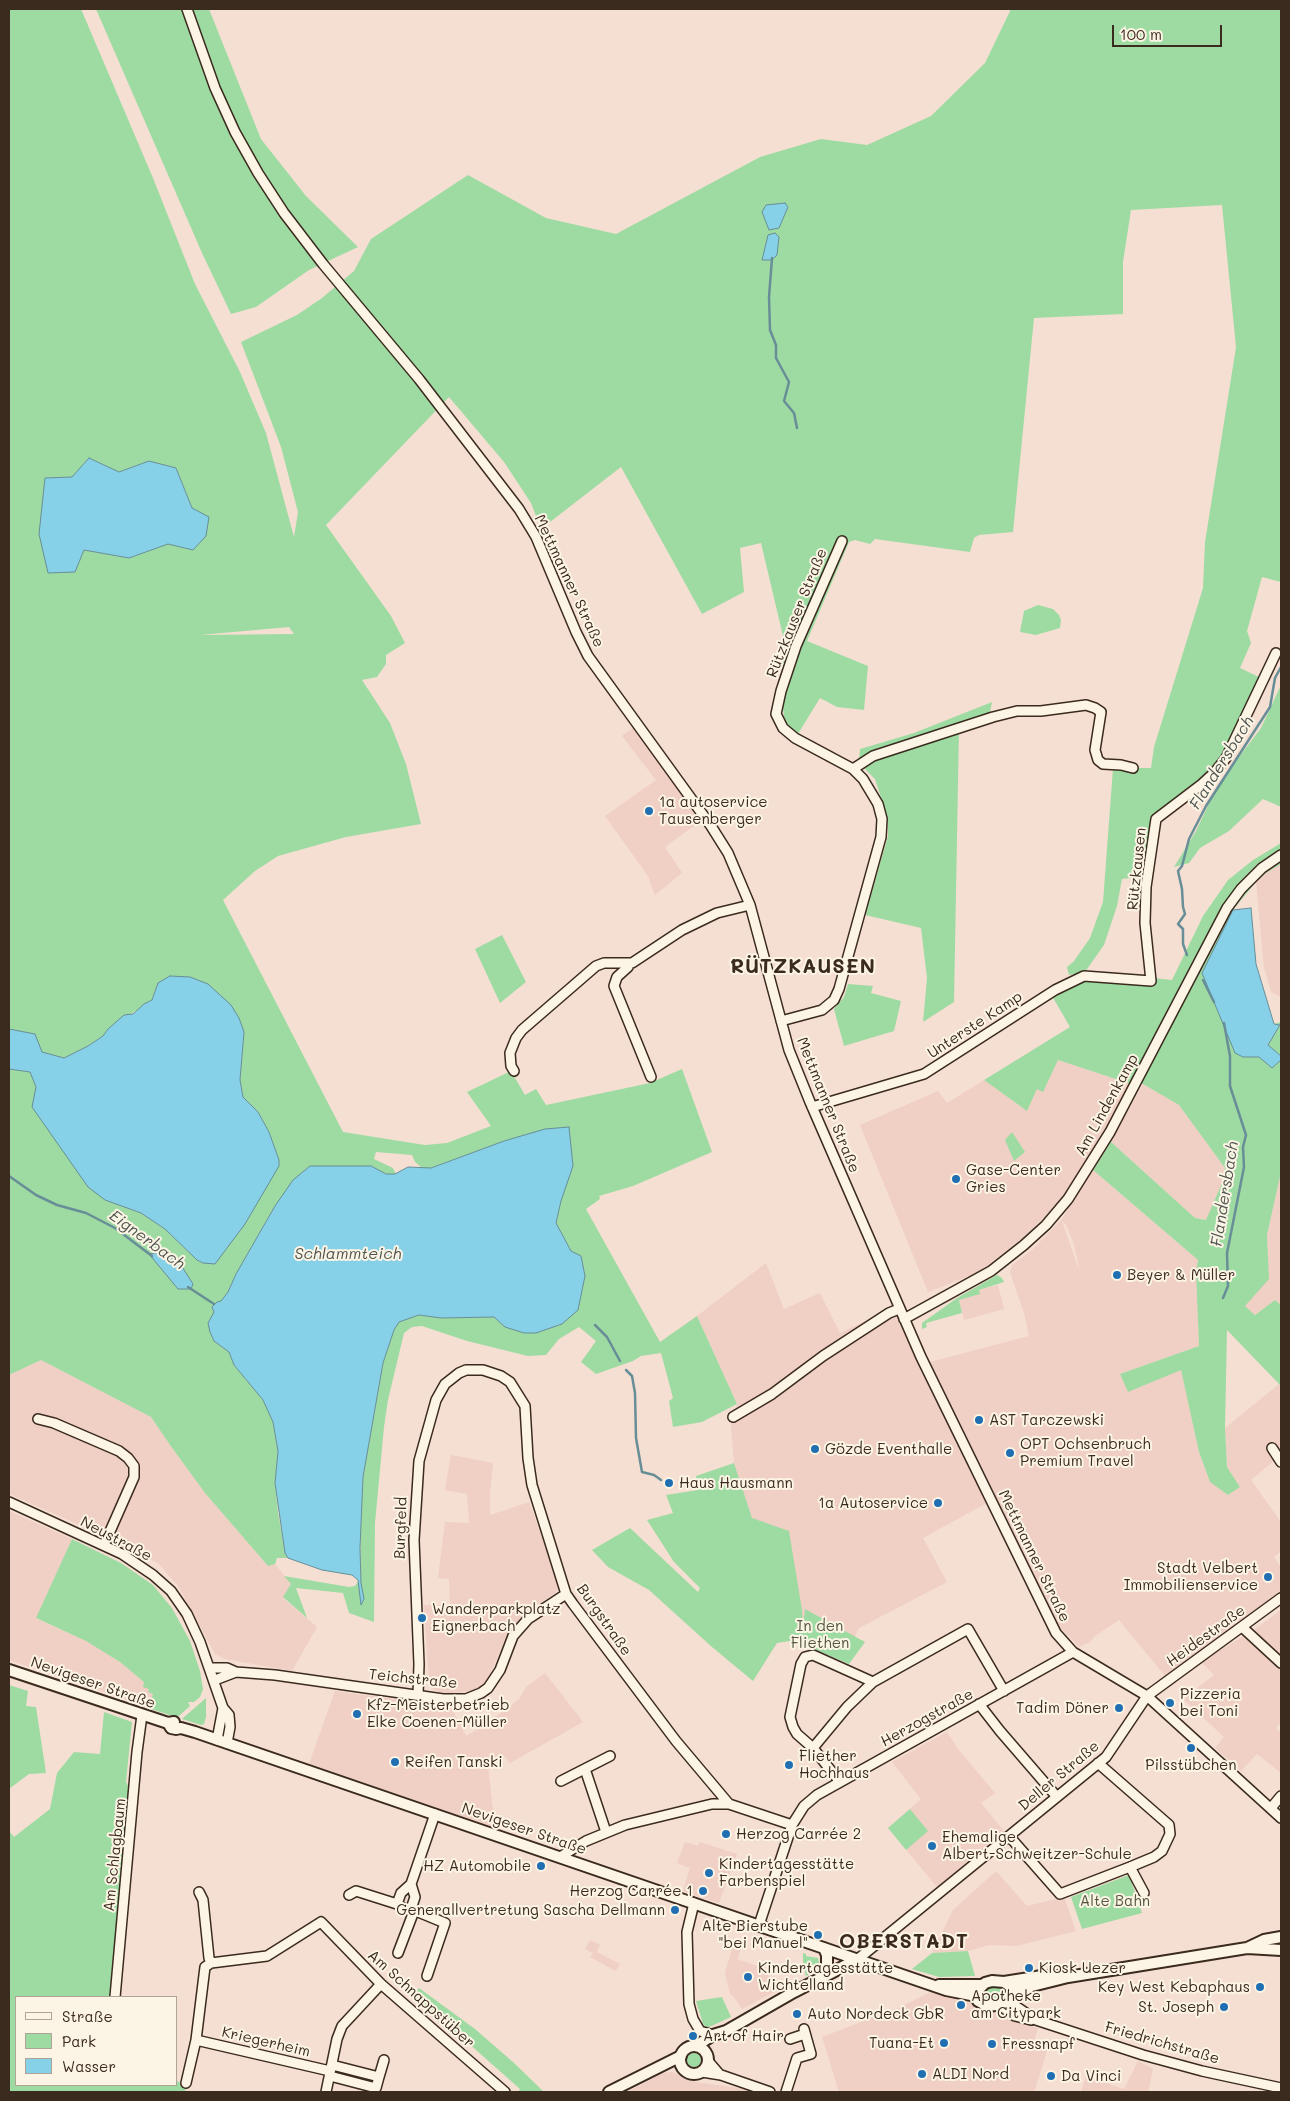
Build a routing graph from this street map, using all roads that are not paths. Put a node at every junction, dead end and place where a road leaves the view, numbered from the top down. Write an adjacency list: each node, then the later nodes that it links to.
1 (187, 9): 7 (street, Mettmanner Straße)
2 (842, 541): 5 (street, Rützkauser Straße)
3 (1276, 653): 9 (street, Rützkausen)
4 (1133, 768): 5 (street)
5 (852, 769): 10 (street, Rützkauser Straße)
6 (1281, 855): 15 (street, Am Lindenkamp)
7 (750, 905): 10 (street, Mettmanner Straße); 11 (street)
8 (628, 967): 12 (street)
9 (1151, 981): 13 (street, Unterste Kamp)
10 (780, 1021): 13 (street, Mettmanner Straße)
11 (514, 1071)
12 (651, 1077)
13 (812, 1107): 14 (street, Mettmanner Straße)
14 (899, 1309): 15 (street, Mettmanner Straße); 17 (street)
15 (904, 1319): 26 (street, Mettmanner Straße)
16 (459, 1373): 23 (street, Burgstraße); 34 (street, Burgfeld)
17 (734, 1417)
18 (38, 1419): 22 (street)
19 (1272, 1448): 20 (street)
20 (1281, 1462)
21 (9, 1502): 22 (street, Neustraße)
22 (104, 1545): 28 (street, Neustraße)
23 (566, 1594): 34 (street, Teichstraße); 49 (street, Burgstraße)
24 (1281, 1598): 25 (street, Heidestraße)
25 (1242, 1627): 27 (street); 35 (street, Heidestraße)
26 (1073, 1652): 33 (street, Herzogstraße); 35 (street, Mettmanner Straße)
27 (1281, 1663)
28 (211, 1668): 30 (street, Teichstraße); 31 (street, Neustraße)
29 (9, 1670): 38 (main road, Nevigeser Straße)
30 (236, 1672): 31 (street, Teichstraße); 34 (street, Teichstraße)
31 (215, 1680): 37 (street, Neustraße)
32 (873, 1682): 33 (street); 41 (street); 41 (street)
33 (1004, 1691): 36 (street, Herzogstraße)
34 (418, 1695)
35 (1147, 1696): 43 (street, Deller Straße); 50 (street, Mettmanner Straße)
36 (980, 1704): 46 (street, Herzogstraße); 48 (street)
37 (223, 1708): 39 (street, Neustraße); 40 (street, Neustraße)
38 (142, 1715): 39 (main road, Nevigeser Straße); 80 (street, Am Schlagbaum)
39 (217, 1740): 40 (main road, Nevigeser Straße)
40 (227, 1743): 51 (main road, Nevigeser Straße)
41 (814, 1748): 46 (street)
42 (610, 1756): 44 (street)
43 (1098, 1763): 48 (street, Deller Straße); 57 (street)
44 (585, 1769): 45 (street); 54 (street)
45 (561, 1781)
46 (840, 1782): 53 (street, Herzogstraße)
47 (1281, 1796): 50 (street)
48 (1057, 1797): 55 (street, Deller Straße)
49 (729, 1804): 53 (street); 54 (street)
50 (1270, 1808): 52 (street, Mettmanner Straße)
51 (435, 1814): 56 (main road, Nevigeser Straße); 58 (street)
52 (1281, 1818)
53 (792, 1825): 65 (street, Herzogstraße)
54 (606, 1832): 56 (street)
55 (1009, 1836): 57 (street); 71 (street, Deller Straße)
56 (560, 1857): 62 (main road, Nevigeser Straße)
57 (1130, 1867): 60 (street)
58 (411, 1884): 63 (street); 64 (street)
59 (199, 1892): 72 (street)
60 (1144, 1893)
61 (349, 1895): 63 (street)
62 (694, 1903): 65 (main road, Nevigeser Straße); 84 (street)
63 (397, 1904): 64 (street)
64 (412, 1910): 70 (street); 74 (street)
65 (759, 1925): 67 (main road, Nevigeser Straße)
66 (1281, 1937): 68 (main road)
67 (824, 1948): 71 (main road, Nevigeser Straße); 73 (main road)
68 (1247, 1948): 69 (main road); 75 (main road)
69 (1281, 1950)
70 (398, 1953)
71 (858, 1959): 73 (main road); 78 (main road)
72 (211, 1963): 77 (street, Am Schnappstüber); 86 (street)
73 (826, 1975): 83 (main road)
74 (427, 1976)
75 (1068, 1977): 76 (main road); 82 (main road)
76 (1004, 1982): 79 (main road); 82 (main road)
77 (381, 1984): 91 (street); 99 (street, Am Schnappstüber)
78 (937, 1985): 79 (main road); 81 (main road)
79 (982, 1985): 81 (main road)
80 (115, 1996)
81 (976, 1996): 82 (main road)
82 (1007, 1999): 96 (street, Friedrichstraße)
83 (726, 2031): 84 (main road); 88 (main road)
84 (713, 2035): 87 (main road)
85 (790, 2039): 102 (street)
86 (196, 2040): 91 (street, Kriegerheim); 95 (street)
87 (696, 2046): 88 (main road); 90 (main road)
88 (707, 2057): 92 (main road); 93 (street)
89 (384, 2060): 94 (street, Kriegerheim)
90 (681, 2061): 92 (main road); 100 (main road)
91 (331, 2071): 94 (street, Kriegerheim); 97 (street, Kriegerheim); 98 (street)
92 (702, 2072): 93 (street)
93 (721, 2075): 101 (street)
94 (379, 2077): 97 (street, Kriegerheim)
95 (186, 2083)
96 (1281, 2088)
97 (375, 2090)
98 (326, 2092)
99 (505, 2092)
100 (609, 2092)
101 (770, 2092)
102 (786, 2092)

